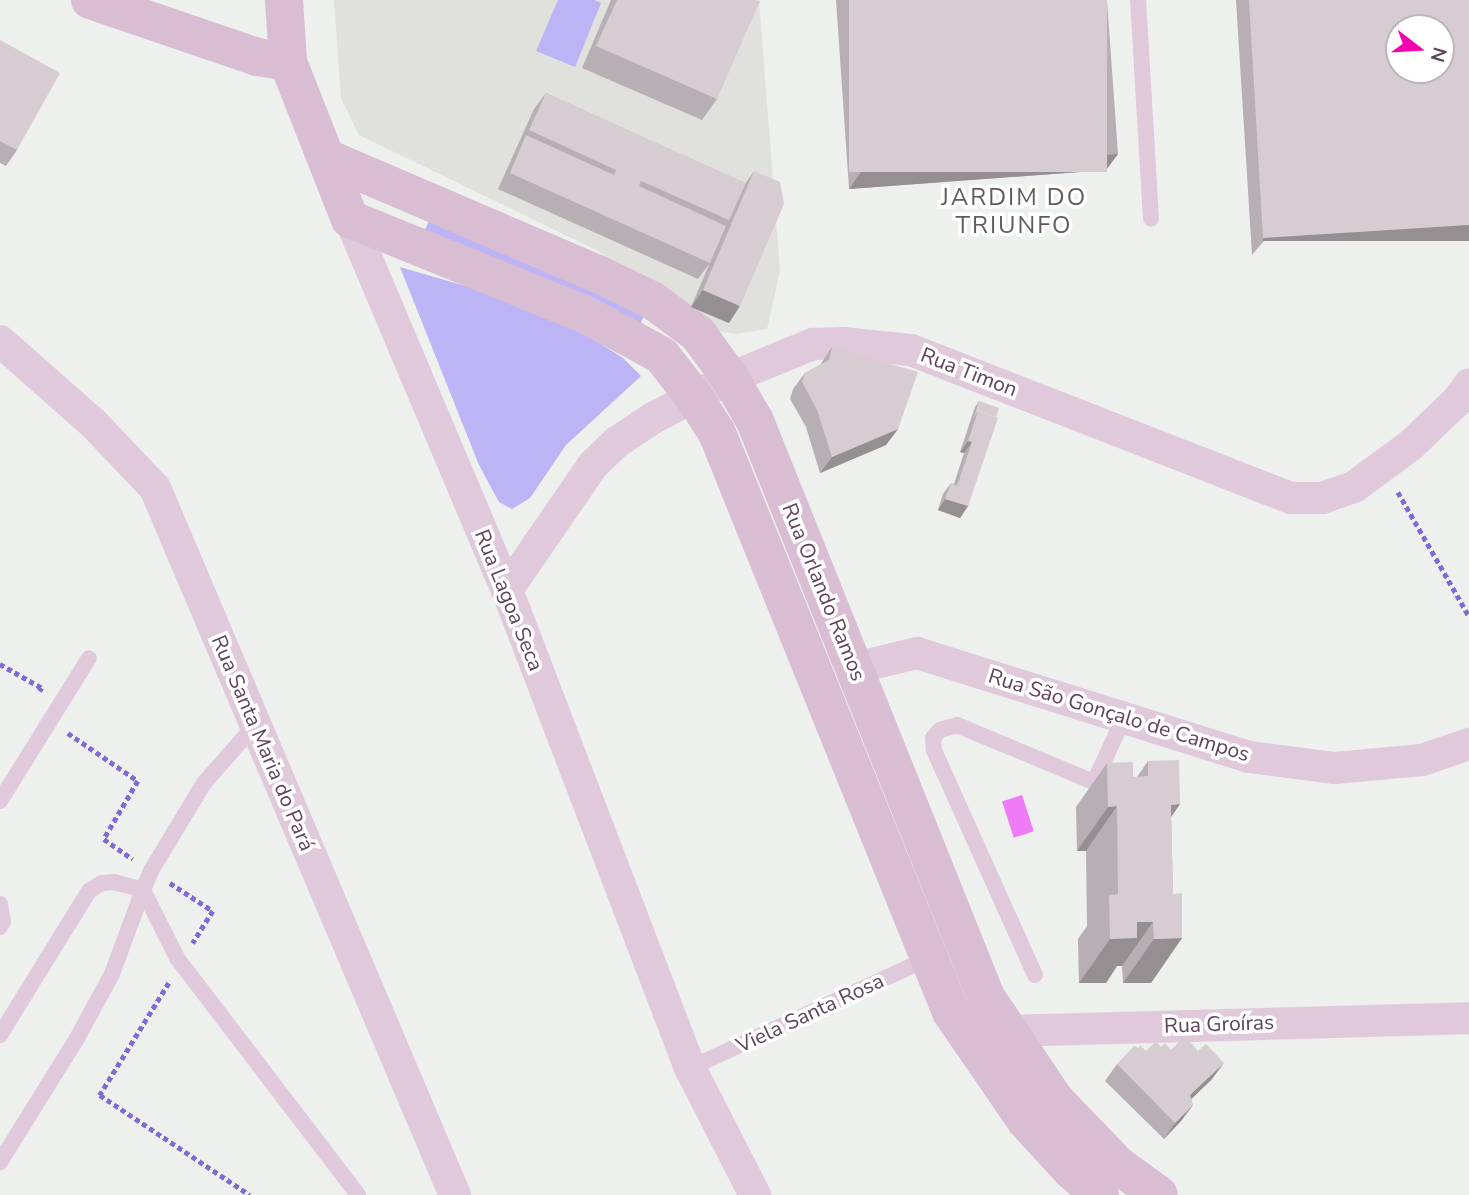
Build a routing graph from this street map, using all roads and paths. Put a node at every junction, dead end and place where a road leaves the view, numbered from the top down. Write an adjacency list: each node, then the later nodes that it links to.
1 (90, 0): 4 (street)
2 (284, 0): 4 (street, Rua Lagoa Seca)
3 (1138, 0): 7 (lane)
4 (288, 62): 5 (street, Rua Lagoa Seca)
5 (327, 158): 6 (street, Rua Lagoa Seca); 9 (street, Rua Orlando Ramos)
6 (350, 219): 11 (street, Rua Orlando Ramos); 13 (street, Rua Lagoa Seca)
7 (1151, 219)
8 (0, 341): 18 (street, Rua Santa Maria do Pará)
9 (730, 378): 11 (street, Rua Timon); 12 (street, Rua Timon); 16 (street, Rua Orlando Ramos)
10 (1469, 385): 12 (street, Rua Timon)
11 (694, 397): 13 (street, Rua Timon); 24 (street, Rua Orlando Ramos)
12 (1383, 467): 14 (path)
13 (507, 590): 30 (street, Rua Lagoa Seca)
14 (1469, 616)
15 (89, 658): 20 (lane)
16 (855, 668): 17 (street, Rua São Gonçalo de Campos); 27 (street, Rua Orlando Ramos)
17 (1124, 718): 19 (street, Rua São Gonçalo de Campos); 25 (lane)
18 (255, 725): 21 (lane); 33 (street, Rua Santa Maria do Pará)
19 (1469, 744)
20 (0, 801)
21 (143, 890): 28 (lane); 31 (lane); 32 (lane)
22 (0, 904): 23 (lane)
23 (0, 927)
24 (929, 958): 29 (street, Rua Orlando Ramos); 30 (lane, Viela Santa Rosa)
25 (1035, 975)
26 (1469, 1018): 27 (street, Rua Groíras)
27 (1009, 1031): 29 (street, Rua Groíras); 36 (street, Rua Orlando Ramos)
28 (0, 1035)
29 (972, 1048): 35 (street, Rua Orlando Ramos)
30 (690, 1068): 34 (street, Rua Lagoa Seca)
31 (0, 1162)
32 (358, 1195)
33 (455, 1195)
34 (755, 1195)
35 (1100, 1195)
36 (1159, 1195)

